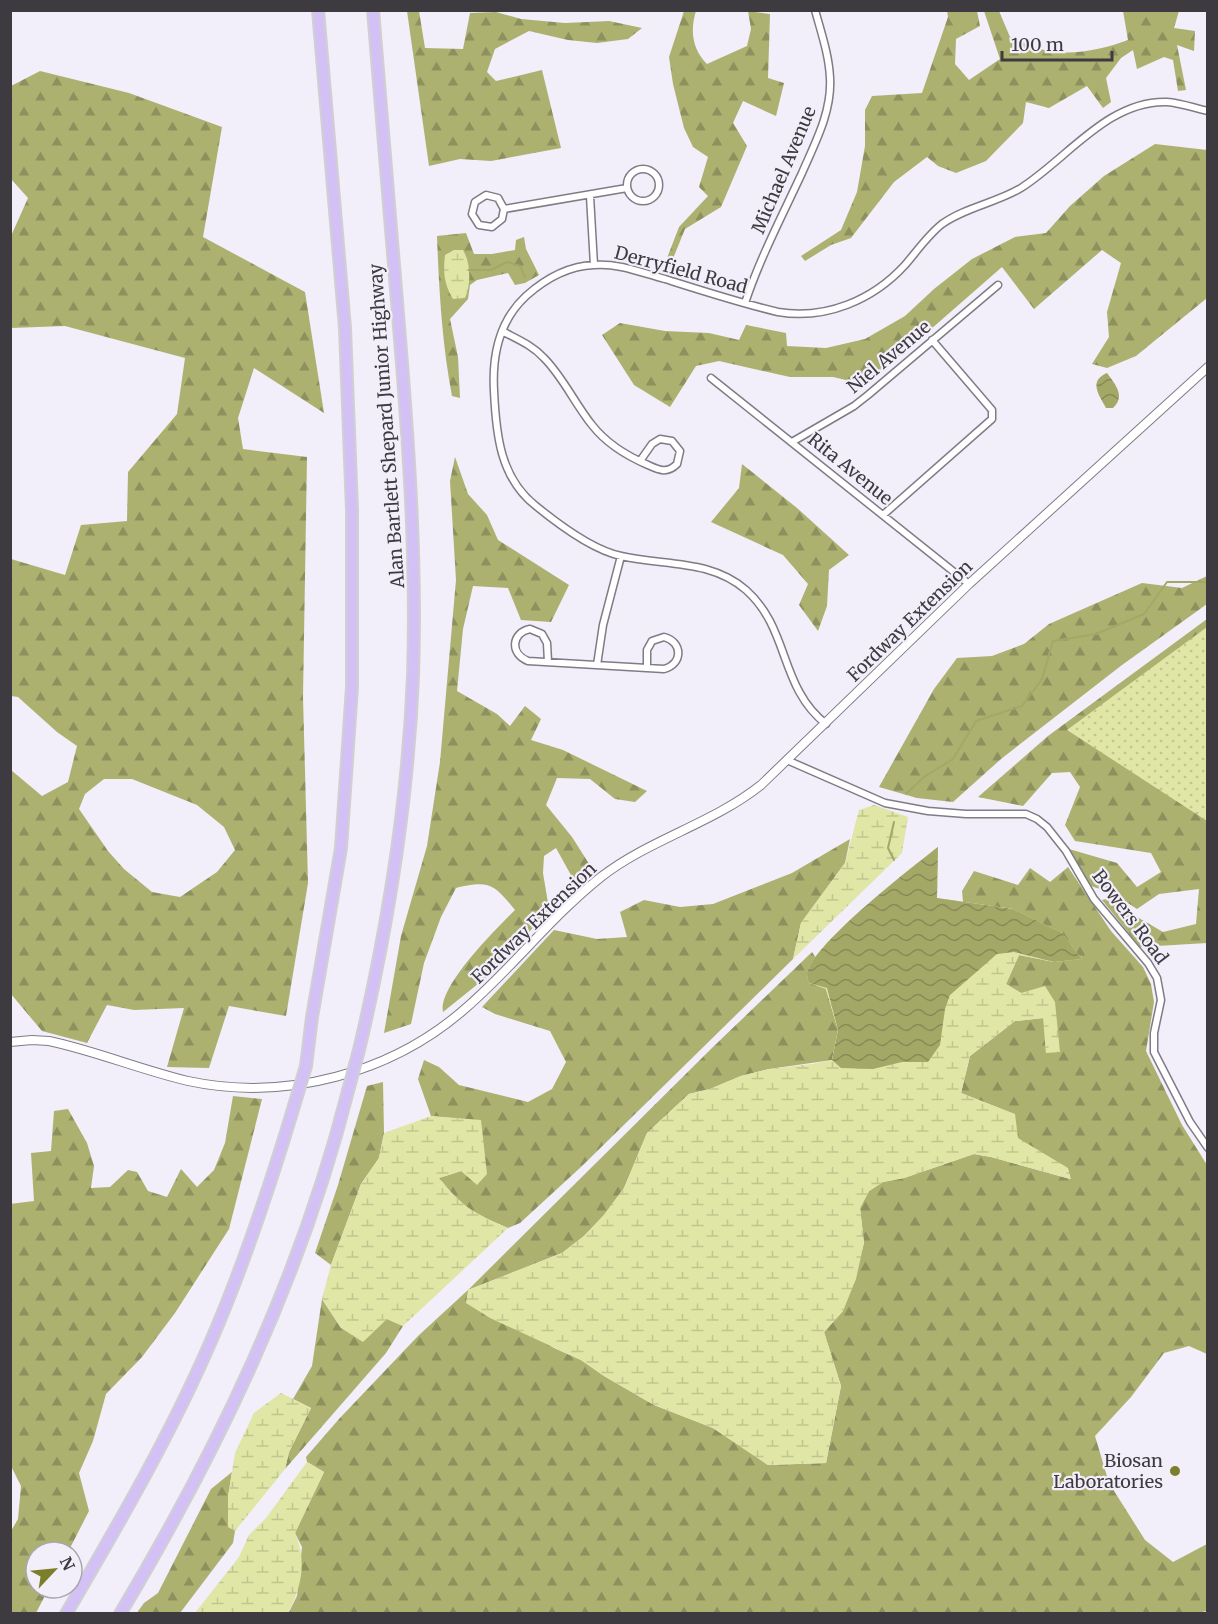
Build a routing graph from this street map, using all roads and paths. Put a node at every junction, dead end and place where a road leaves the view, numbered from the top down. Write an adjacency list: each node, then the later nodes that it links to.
1 (318, 10): 27 (highway, Alan Bartlett Shepard Junior Highway, bridge)
2 (373, 10): 28 (highway, Alan Bartlett Shepard Junior Highway, bridge)
3 (815, 10): 10 (street, Michael Avenue)
4 (1208, 111): 10 (street, Derryfield Road)
5 (627, 188): 5 (street); 6 (street)
6 (590, 195): 7 (street); 8 (street)
7 (504, 209): 7 (street)
8 (594, 265): 10 (street, Derryfield Road); 11 (street, Derryfield Road)
9 (998, 285): 12 (street, Niel Avenue)
10 (745, 303)
11 (502, 331): 16 (street); 18 (street, Derryfield Road)
12 (932, 340): 15 (street, Niel Avenue); 17 (street)
13 (1208, 367): 19 (street, Fordway Extension)
14 (711, 378): 15 (street, Rita Avenue)
15 (792, 442): 17 (street, Rita Avenue)
16 (640, 461): 16 (street)
17 (883, 515): 19 (street, Rita Avenue)
18 (621, 556): 21 (street); 23 (street, Derryfield Road)
19 (969, 584): 23 (street, Fordway Extension)
20 (548, 662): 20 (street); 21 (street)
21 (597, 665): 22 (street)
22 (647, 668): 22 (street)
23 (825, 724): 24 (street, Fordway Extension)
24 (789, 761): 25 (street, Fordway Extension); 26 (street, Bowers Road)
25 (10, 1042)
26 (1208, 1148)
27 (66, 1614)
28 (120, 1614)

